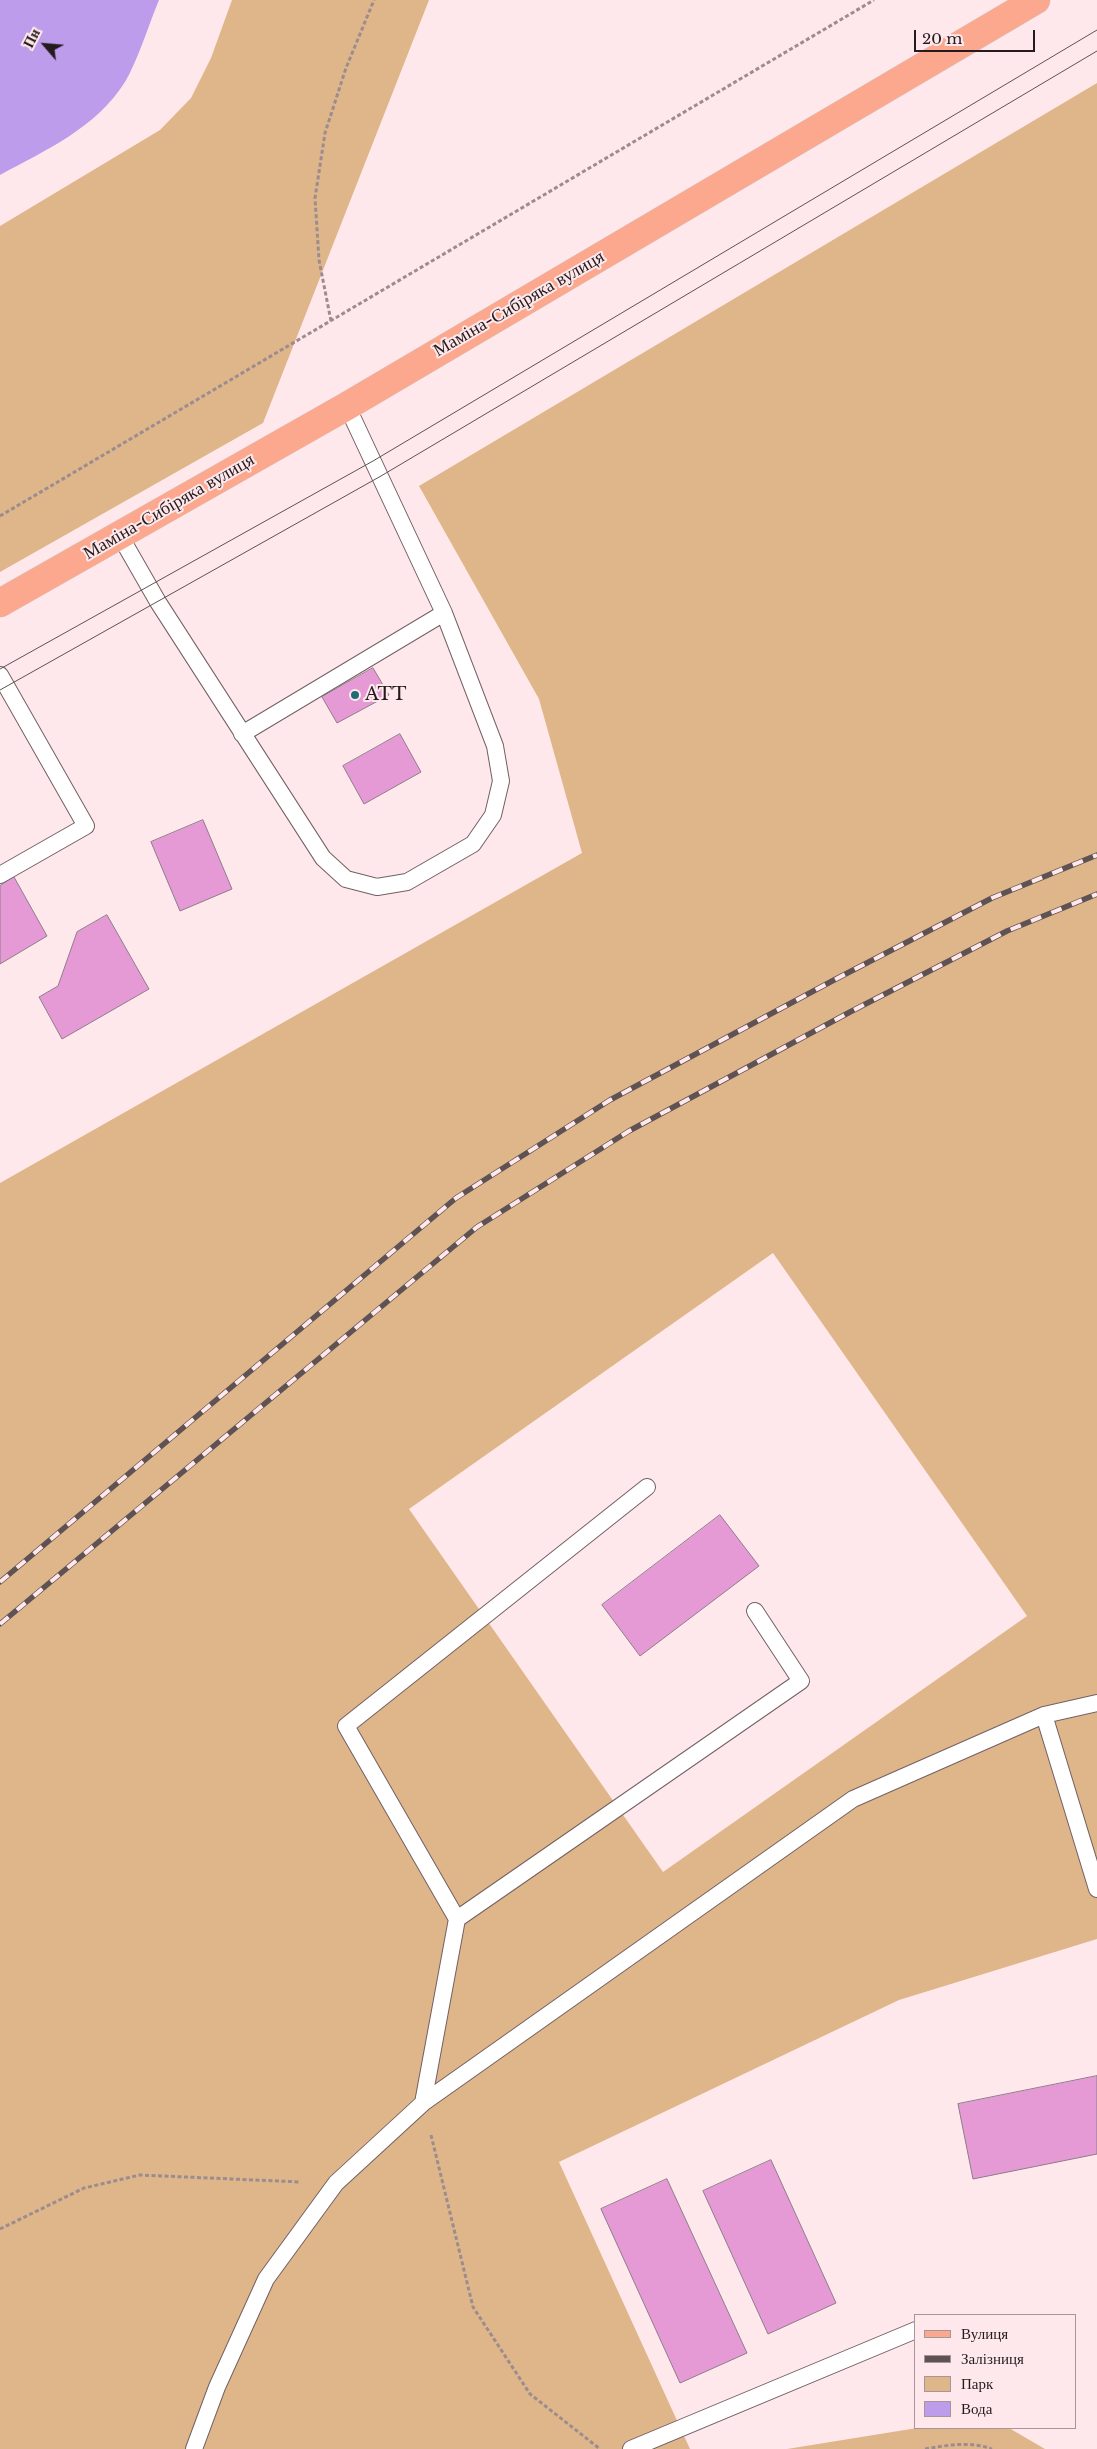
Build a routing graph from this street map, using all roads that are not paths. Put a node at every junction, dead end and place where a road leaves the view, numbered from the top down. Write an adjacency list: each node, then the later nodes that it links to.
1 (1036, 0): 2 (main road, Маміна-Сибіряка вулиця)
2 (346, 406): 3 (main road, Маміна-Сибіряка вулиця); 5 (lane)
3 (120, 534): 4 (main road, Маміна-Сибіряка вулиця); 7 (lane)
4 (0, 603)
5 (444, 613): 7 (lane); 7 (lane)
6 (0, 675): 8 (lane)
7 (242, 734)
8 (0, 875)
9 (647, 1487): 14 (lane)
10 (755, 1611): 14 (lane)
11 (1097, 1703): 12 (lane)
12 (1044, 1714): 13 (lane); 15 (lane)
13 (1097, 1889)
14 (457, 1919): 15 (lane)
15 (423, 2103): 17 (lane)
16 (914, 2331): 18 (lane)
17 (194, 2449)
18 (630, 2449)

